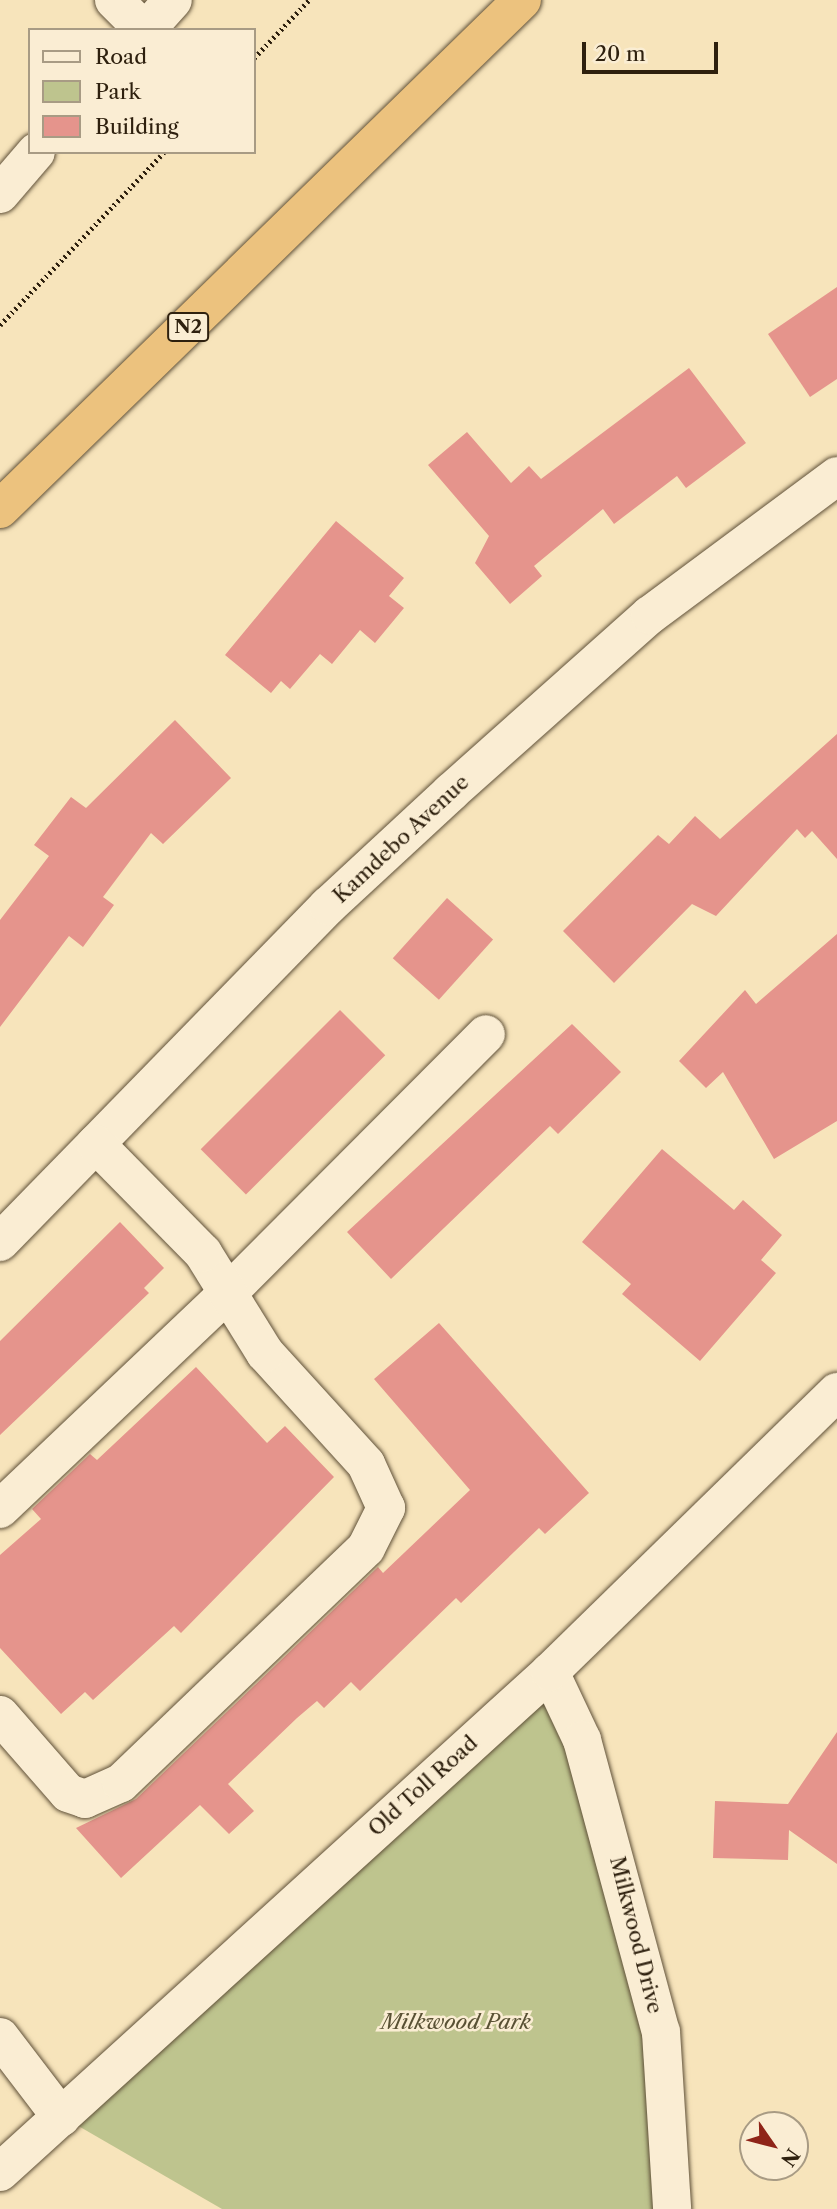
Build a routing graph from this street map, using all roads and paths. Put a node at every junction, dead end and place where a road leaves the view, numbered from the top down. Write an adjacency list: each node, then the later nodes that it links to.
1 (114, 0): 5 (street)
2 (173, 0): 6 (street)
3 (309, 0): 7 (path)
4 (522, 0): 13 (highway, N2)
5 (143, 28)
6 (147, 28)
7 (256, 56)
8 (34, 154): 10 (street)
9 (162, 154): 11 (path)
10 (0, 194)
11 (0, 325)
12 (837, 476): 15 (street, Kamdebo Avenue)
13 (0, 509)
14 (486, 1034): 17 (street)
15 (96, 1144): 16 (street, Kamdebo Avenue); 17 (street)
16 (0, 1242)
17 (231, 1290): 19 (street); 21 (street)
18 (837, 1392): 20 (street, Old Toll Road)
19 (0, 1509)
20 (550, 1672): 23 (street, Old Toll Road); 25 (street, Milkwood Drive)
21 (0, 1715)
22 (0, 2038): 23 (street)
23 (61, 2117): 24 (street, Old Toll Road)
24 (0, 2172)
25 (672, 2209)

